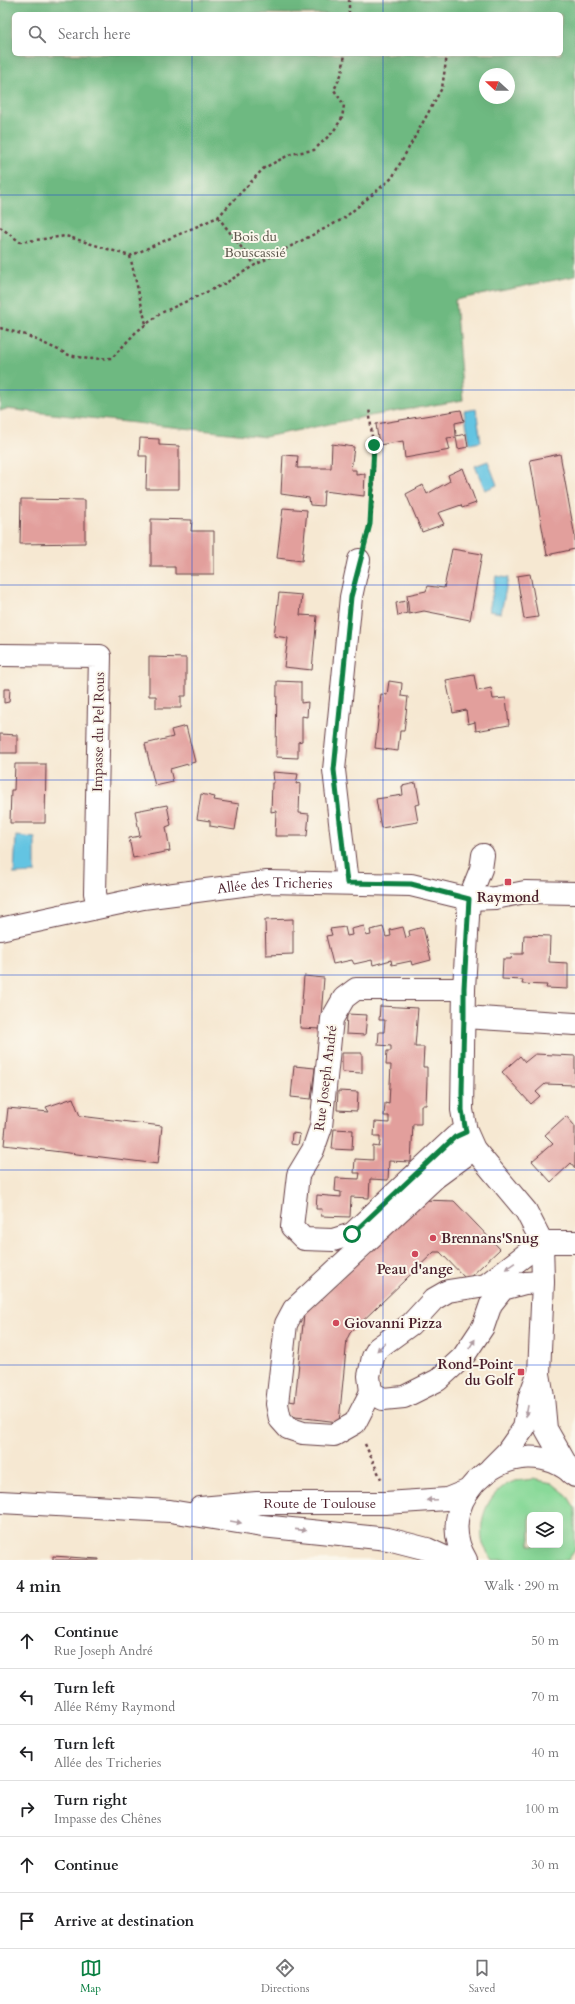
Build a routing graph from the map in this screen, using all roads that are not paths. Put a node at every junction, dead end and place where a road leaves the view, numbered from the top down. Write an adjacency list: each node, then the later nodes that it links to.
1 (359, 560): 4 (street)
2 (0, 655): 7 (street, Impasse du Pel Rous)
3 (483, 855): 6 (street)
4 (347, 883): 6 (street, Allée des Tricheries); 7 (street, Allée des Tricheries)
5 (575, 893): 6 (street, Allée des Tricheries)
6 (469, 899): 9 (street)
7 (98, 907): 8 (street, Allée des Tricheries)
8 (0, 929)
9 (464, 988): 10 (street); 12 (street, Rue Joseph André)
10 (464, 1017): 11 (street); 12 (street)
11 (575, 1024)
12 (470, 1140): 13 (street); 17 (street)
13 (542, 1242): 14 (street); 15 (street); 17 (street, one-way to 17)
14 (575, 1242)
15 (543, 1282): 16 (street); 17 (street, one-way to 15)
16 (538, 1374): 18 (street, one-way to 18); 19 (street)
17 (371, 1392)
18 (491, 1468): 19 (street); 20 (street)
19 (573, 1474)
20 (469, 1490): 22 (street, Route de Toulouse, one-way to 22); 24 (street)
21 (0, 1502): 22 (street, Route de Toulouse)
22 (170, 1511): 23 (street, Route de Toulouse, one-way to 23)
23 (451, 1560)
24 (466, 1560)

